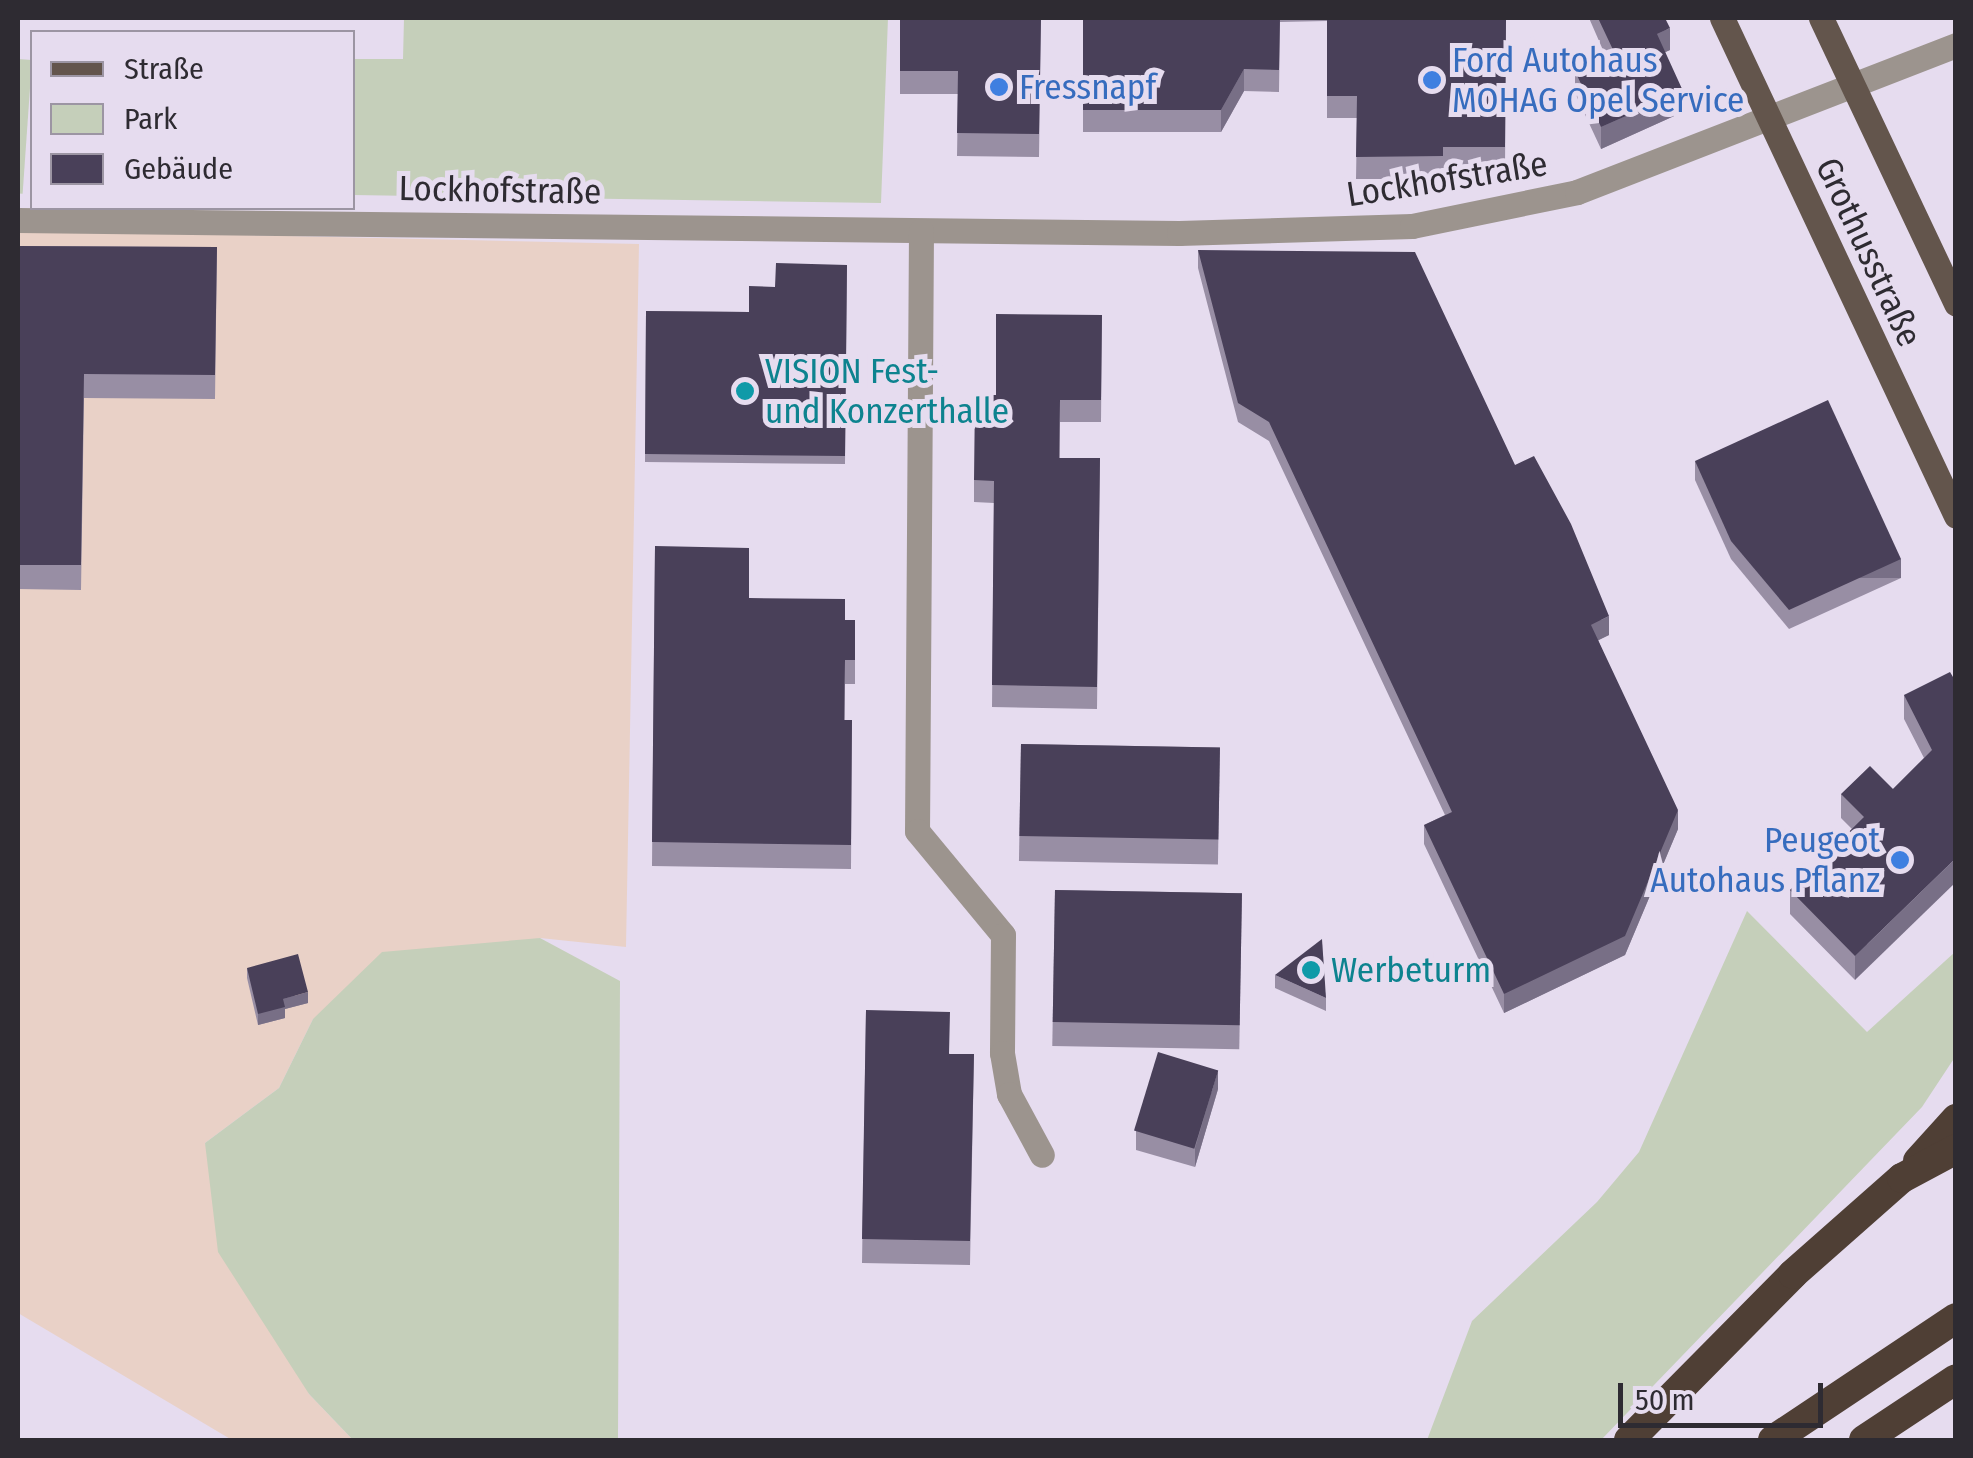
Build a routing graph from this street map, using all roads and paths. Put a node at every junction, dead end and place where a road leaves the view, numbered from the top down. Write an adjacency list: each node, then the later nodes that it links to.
1 (1722, 18): 5 (main road, Grothusstraße)
2 (1821, 18): 4 (main road, Grothusstraße)
3 (1956, 45): 4 (street, Lockhofstraße)
4 (1854, 88): 5 (street, Lockhofstraße); 8 (main road, Grothusstraße)
5 (1768, 117): 7 (street, Lockhofstraße); 9 (main road, Grothusstraße)
6 (18, 220): 7 (street, Lockhofstraße)
7 (921, 231): 12 (street)
8 (1956, 304)
9 (1956, 516)
10 (1956, 1118): 13 (highway)
11 (1956, 1149): 13 (highway)
12 (1042, 1155)
13 (1902, 1178): 16 (highway)
14 (1956, 1318): 17 (highway)
15 (1956, 1379): 18 (highway)
16 (1628, 1440)
17 (1773, 1440)
18 (1864, 1440)

